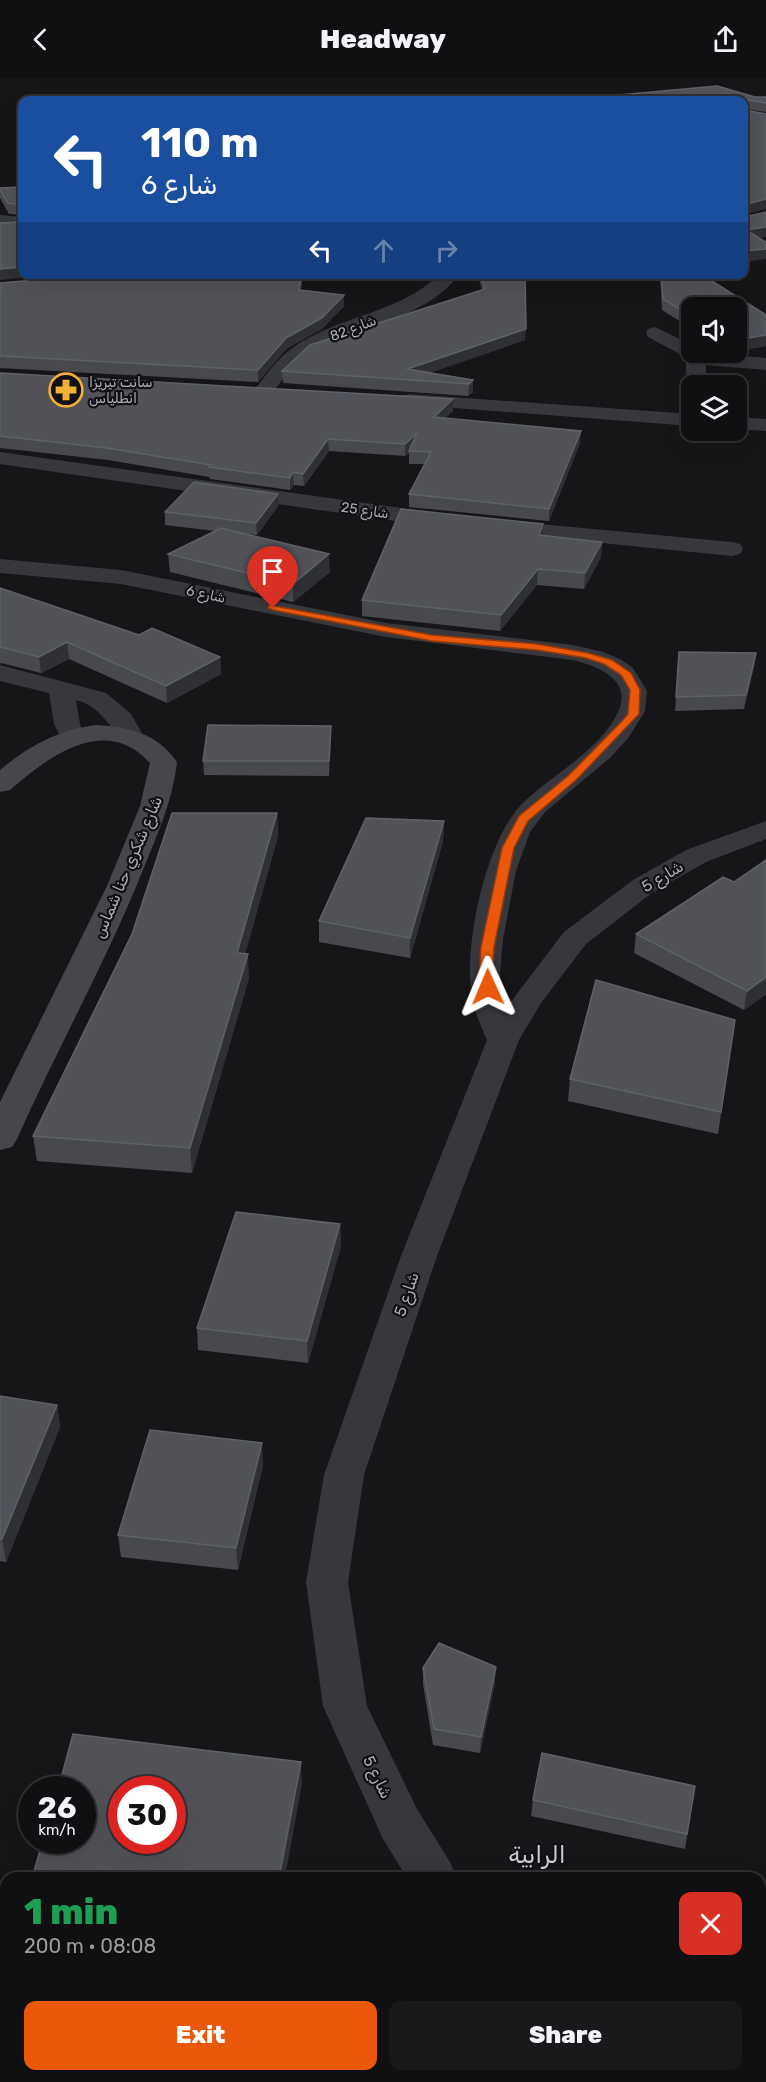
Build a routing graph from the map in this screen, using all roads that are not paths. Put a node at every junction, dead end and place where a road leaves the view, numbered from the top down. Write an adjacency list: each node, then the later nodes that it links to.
1 (0, 220): 2 (street)
2 (18, 222)
3 (446, 280): 9 (street, شارع 82)
4 (655, 333): 5 (street)
5 (681, 347)
6 (747, 363): 7 (street)
7 (766, 364)
8 (241, 389): 9 (street)
9 (264, 391): 10 (street)
10 (286, 392)
11 (388, 398): 12 (street)
12 (681, 419)
13 (747, 424): 14 (street)
14 (766, 425)
15 (0, 458): 16 (street, شارع 25)
16 (732, 549)
17 (0, 566): 24 (street, شارع 6)
18 (0, 673): 19 (street)
19 (61, 690): 20 (street); 21 (street)
20 (72, 736): 21 (street, شارع شكري حنا شماس); 22 (street, شارع شكري حنا شماس)
21 (131, 736): 25 (street, شارع شكري حنا شماس)
22 (0, 784)
23 (766, 829): 24 (street, شارع 5)
24 (503, 1040): 26 (street, شارع 5)
25 (0, 1139)
26 (429, 1872)

